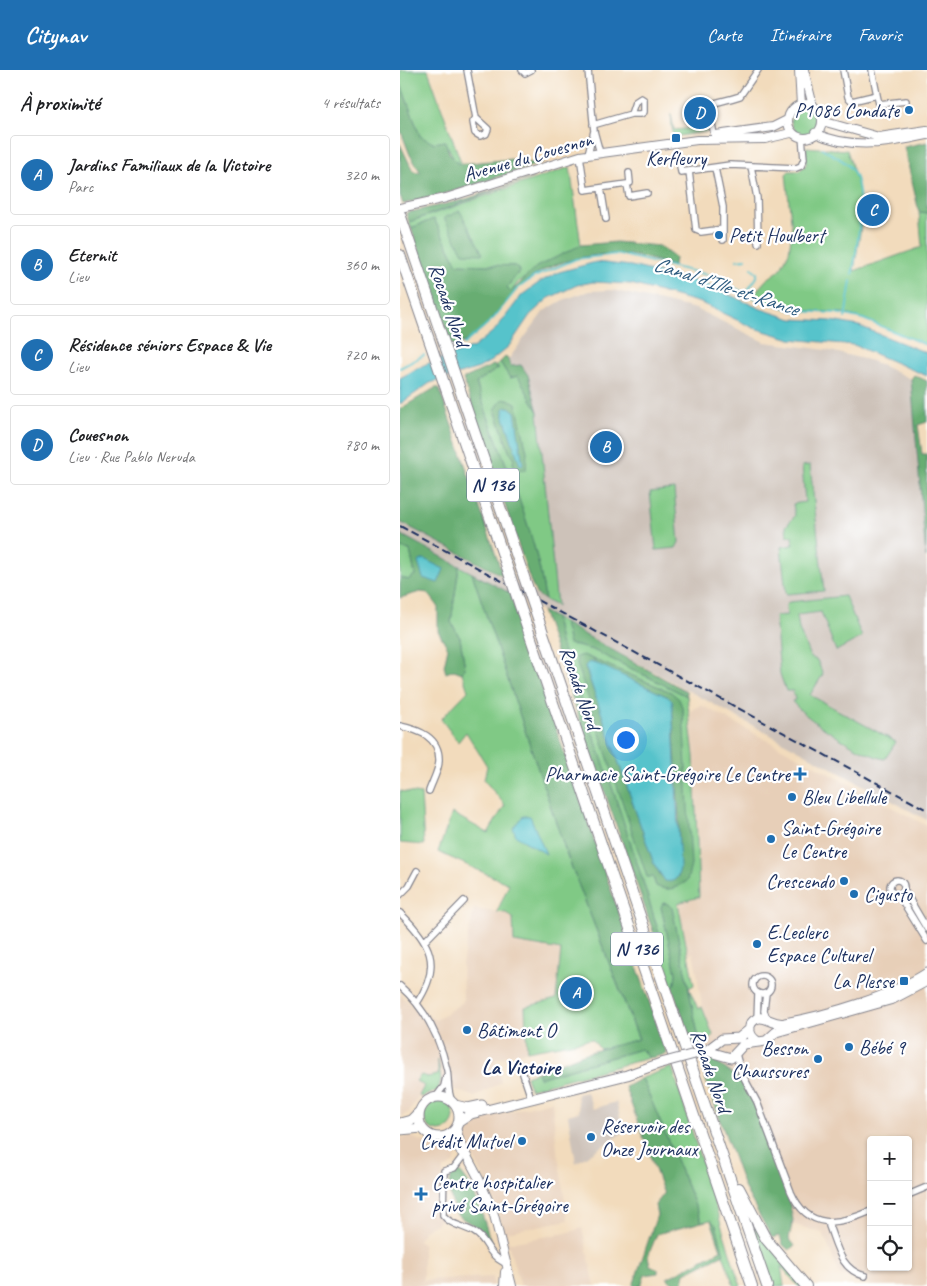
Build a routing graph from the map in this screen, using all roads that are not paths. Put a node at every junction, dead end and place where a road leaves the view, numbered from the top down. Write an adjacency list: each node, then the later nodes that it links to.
1 (522, 70): 2 (street)
2 (531, 70)
3 (588, 70): 18 (street)
4 (758, 70): 22 (street)
5 (799, 70): 12 (street)
6 (804, 70): 13 (street)
7 (843, 70): 10 (street)
8 (872, 70): 10 (street)
9 (465, 71): 15 (street)
10 (877, 95): 11 (street)
11 (906, 101)
12 (800, 105): 13 (street); 16 (street)
13 (813, 106): 17 (street)
14 (631, 114): 18 (street)
15 (476, 118)
16 (787, 120): 20 (street); 22 (street, Avenue du Couesnon)
17 (822, 120): 19 (street); 21 (street)
18 (593, 128): 26 (street); 27 (street)
19 (927, 130)
20 (791, 132): 24 (street); 25 (street, Avenue du Couesnon)
21 (815, 133): 23 (street); 24 (street)
22 (714, 135): 25 (street, Avenue du Couesnon)
23 (927, 135)
24 (802, 137): 30 (street)
25 (697, 140): 26 (street, Avenue du Couesnon)
26 (600, 153): 27 (street, Avenue du Couesnon)
27 (588, 154): 28 (street, Avenue du Couesnon)
28 (580, 156): 35 (street); 37 (street, Avenue du Couesnon)
29 (679, 161): 32 (street)
30 (751, 166): 31 (street); 42 (street)
31 (715, 168): 32 (street); 40 (street)
32 (688, 171): 40 (street)
33 (629, 173): 34 (street)
34 (628, 184): 35 (street); 36 (street)
35 (601, 188): 39 (street)
36 (647, 193)
37 (400, 208)
38 (400, 215): 84 (highway, Rocade Nord / N 136, bridge)
39 (606, 219)
40 (723, 229): 41 (street)
41 (723, 240)
42 (758, 243)
43 (400, 256): 94 (highway, Rocade Nord / N 136, bridge)
44 (400, 726): 45 (street)
45 (429, 791)
46 (417, 871): 48 (street)
47 (904, 890): 49 (street); 49 (street); 52 (street)
48 (400, 895)
49 (895, 895): 54 (street)
50 (464, 901): 53 (street)
51 (400, 913): 53 (street)
52 (927, 929)
53 (425, 941): 60 (street)
54 (927, 941)
55 (927, 973): 62 (main road)
56 (927, 981): 64 (main road)
57 (400, 986): 60 (street)
58 (766, 993): 59 (street); 59 (street); 62 (street)
59 (758, 994): 61 (street)
60 (417, 1003): 71 (street)
61 (757, 1019): 62 (main road); 63 (main road)
62 (769, 1021): 64 (main road)
63 (750, 1029): 65 (main road); 66 (main road)
64 (772, 1034): 66 (main road)
65 (733, 1039): 67 (main road); 69 (main road)
66 (757, 1041): 69 (main road)
67 (718, 1044): 68 (main road); 70 (main road)
68 (706, 1051): 70 (main road); 72 (main road, bridge)
69 (737, 1053): 70 (main road); 73 (street)
70 (723, 1056): 73 (street)
71 (446, 1065): 76 (street); 77 (street)
72 (638, 1069): 75 (main road); 80 (main road)
73 (742, 1072): 89 (street)
74 (523, 1074): 75 (street)
75 (529, 1093): 77 (main road)
76 (436, 1097): 77 (main road); 78 (main road)
77 (454, 1103): 80 (main road)
78 (419, 1112): 79 (main road); 81 (main road)
79 (400, 1123)
80 (457, 1125): 83 (main road); 93 (street)
81 (422, 1128): 82 (main road); 83 (main road)
82 (400, 1130)
83 (441, 1137): 85 (street)
84 (716, 1138): 95 (highway, Rocade Nord / N 136); 96 (highway)
85 (463, 1156): 90 (street); 90 (street)
86 (927, 1187): 87 (street)
87 (912, 1193)
88 (867, 1213): 89 (street)
89 (830, 1223): 91 (street)
90 (503, 1262): 92 (street)
91 (865, 1276)
92 (504, 1286)
93 (512, 1286)
94 (752, 1286)
95 (767, 1286)
96 (806, 1286)

